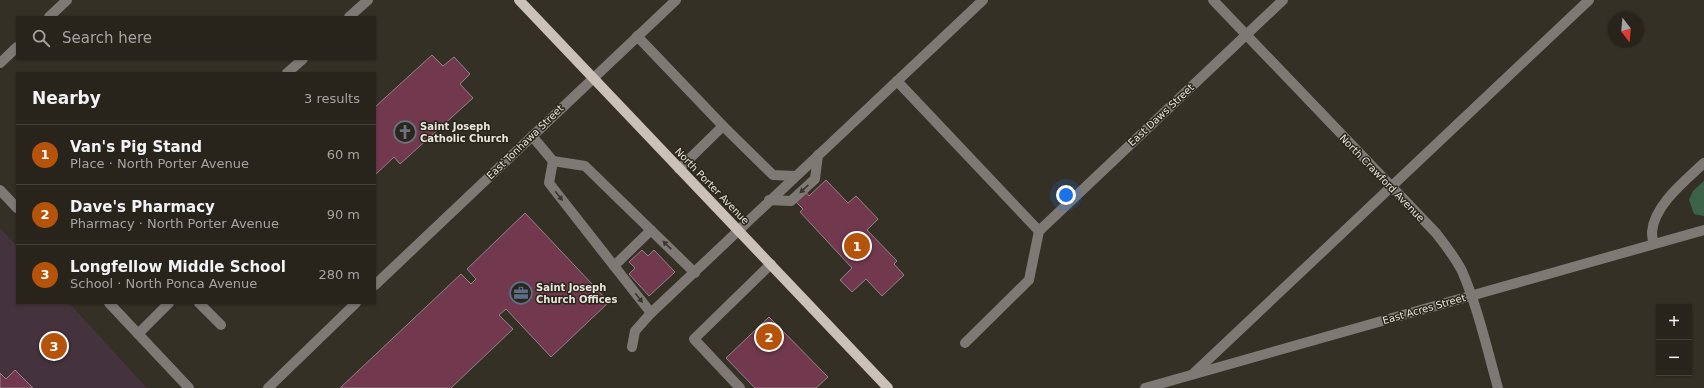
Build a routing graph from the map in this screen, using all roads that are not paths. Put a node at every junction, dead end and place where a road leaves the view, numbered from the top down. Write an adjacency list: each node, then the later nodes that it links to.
1 (67, 0): 9 (street)
2 (368, 0): 10 (street)
3 (519, 0): 17 (main road, North Porter Avenue)
4 (676, 0): 12 (street, East Tonhawa Street)
5 (983, 0): 18 (street)
6 (1213, 0): 11 (street, North Crawford Avenue)
7 (1283, 0): 11 (street, East Daws Street)
8 (1589, 0): 26 (street)
9 (50, 16)
10 (350, 16)
11 (1246, 35): 26 (street, North Crawford Avenue); 33 (street, East Daws Street)
12 (637, 36): 17 (street, East Tonhawa Street); 19 (street)
13 (16, 48): 15 (street)
14 (302, 60): 16 (street)
15 (0, 63)
16 (288, 72)
17 (592, 78): 20 (street, East Tonhawa Street); 24 (main road, North Porter Avenue)
18 (897, 81): 21 (street); 33 (street)
19 (723, 126): 24 (street); 25 (street)
20 (532, 136): 22 (street); 38 (street, East Tonhawa Street)
21 (818, 155): 25 (street); 28 (street, one-way to 28)
22 (553, 161): 30 (street); 36 (street, one-way to 36)
23 (1704, 163): 34 (street)
24 (679, 169): 31 (main road, North Porter Avenue)
25 (796, 176): 28 (street)
26 (1391, 186): 39 (street, North Crawford Avenue); 49 (street)
27 (0, 190): 29 (street)
28 (769, 200): 31 (street)
29 (16, 207)
30 (651, 230): 36 (street); 37 (street, one-way to 30)
31 (737, 230): 35 (main road, North Porter Avenue); 37 (street)
32 (1704, 230): 34 (street, East Acres Street)
33 (1039, 231): 47 (street)
34 (1653, 244): 39 (street, East Acres Street)
35 (771, 264): 52 (street); 53 (main road, North Porter Avenue)
36 (614, 266): 44 (street, one-way to 44)
37 (695, 272): 44 (street)
38 (376, 284)
39 (1471, 295): 49 (street, East Acres Street); 55 (street, North Crawford Avenue)
40 (110, 304): 46 (street)
41 (168, 304): 46 (street)
42 (200, 304): 45 (street)
43 (355, 304): 51 (street)
44 (651, 313): 48 (street)
45 (221, 325)
46 (138, 334): 50 (street)
47 (965, 343)
48 (632, 347)
49 (1192, 374): 54 (street, East Acres Street)
50 (189, 388)
51 (268, 388)
52 (740, 388)
53 (888, 388)
54 (1145, 388)
55 (1498, 388)

